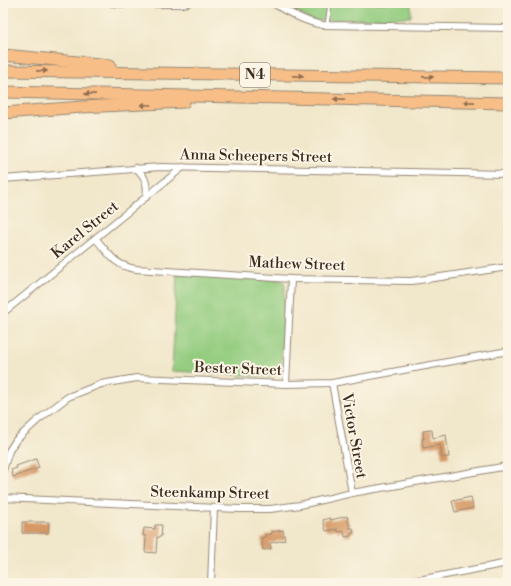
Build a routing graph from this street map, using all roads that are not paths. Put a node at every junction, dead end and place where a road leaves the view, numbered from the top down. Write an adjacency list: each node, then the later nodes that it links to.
1 (112, 3): 2 (street)
2 (188, 3)
3 (273, 3): 5 (street)
4 (330, 3): 5 (lane)
5 (327, 25): 6 (street)
6 (508, 28)
7 (3, 55): 9 (highway)
8 (3, 70): 9 (highway, N4, one-way to 9)
9 (273, 75): 10 (highway, N4, one-way to 10)
10 (508, 78)
11 (3, 92): 12 (highway, N4, one-way to 11)
12 (268, 97): 13 (highway, N4, one-way to 12); 14 (highway, one-way to 14)
13 (508, 103)
14 (3, 113)
15 (183, 167): 16 (street, Anna Scheepers Street); 17 (street, Anna Scheepers Street); 19 (street, Karel Street)
16 (136, 168): 18 (street, Anna Scheepers Street); 19 (street)
17 (508, 174)
18 (3, 178)
19 (146, 198): 20 (street, Karel Street)
20 (96, 238): 22 (street, Mathew Street); 23 (street, Karel Street)
21 (508, 267): 22 (street, Mathew Street)
22 (291, 279): 26 (street)
23 (3, 313)
24 (508, 352): 25 (street, Bester Street)
25 (332, 383): 26 (street, Bester Street); 29 (street, Victor Street)
26 (286, 384): 28 (street, Bester Street)
27 (508, 466): 29 (street, Steenkamp Street)
28 (3, 470)
29 (352, 493): 31 (street, Steenkamp Street)
30 (3, 498): 31 (street, Steenkamp Street)
31 (214, 508): 33 (street)
32 (508, 563): 34 (street)
33 (211, 583)
34 (404, 583)

